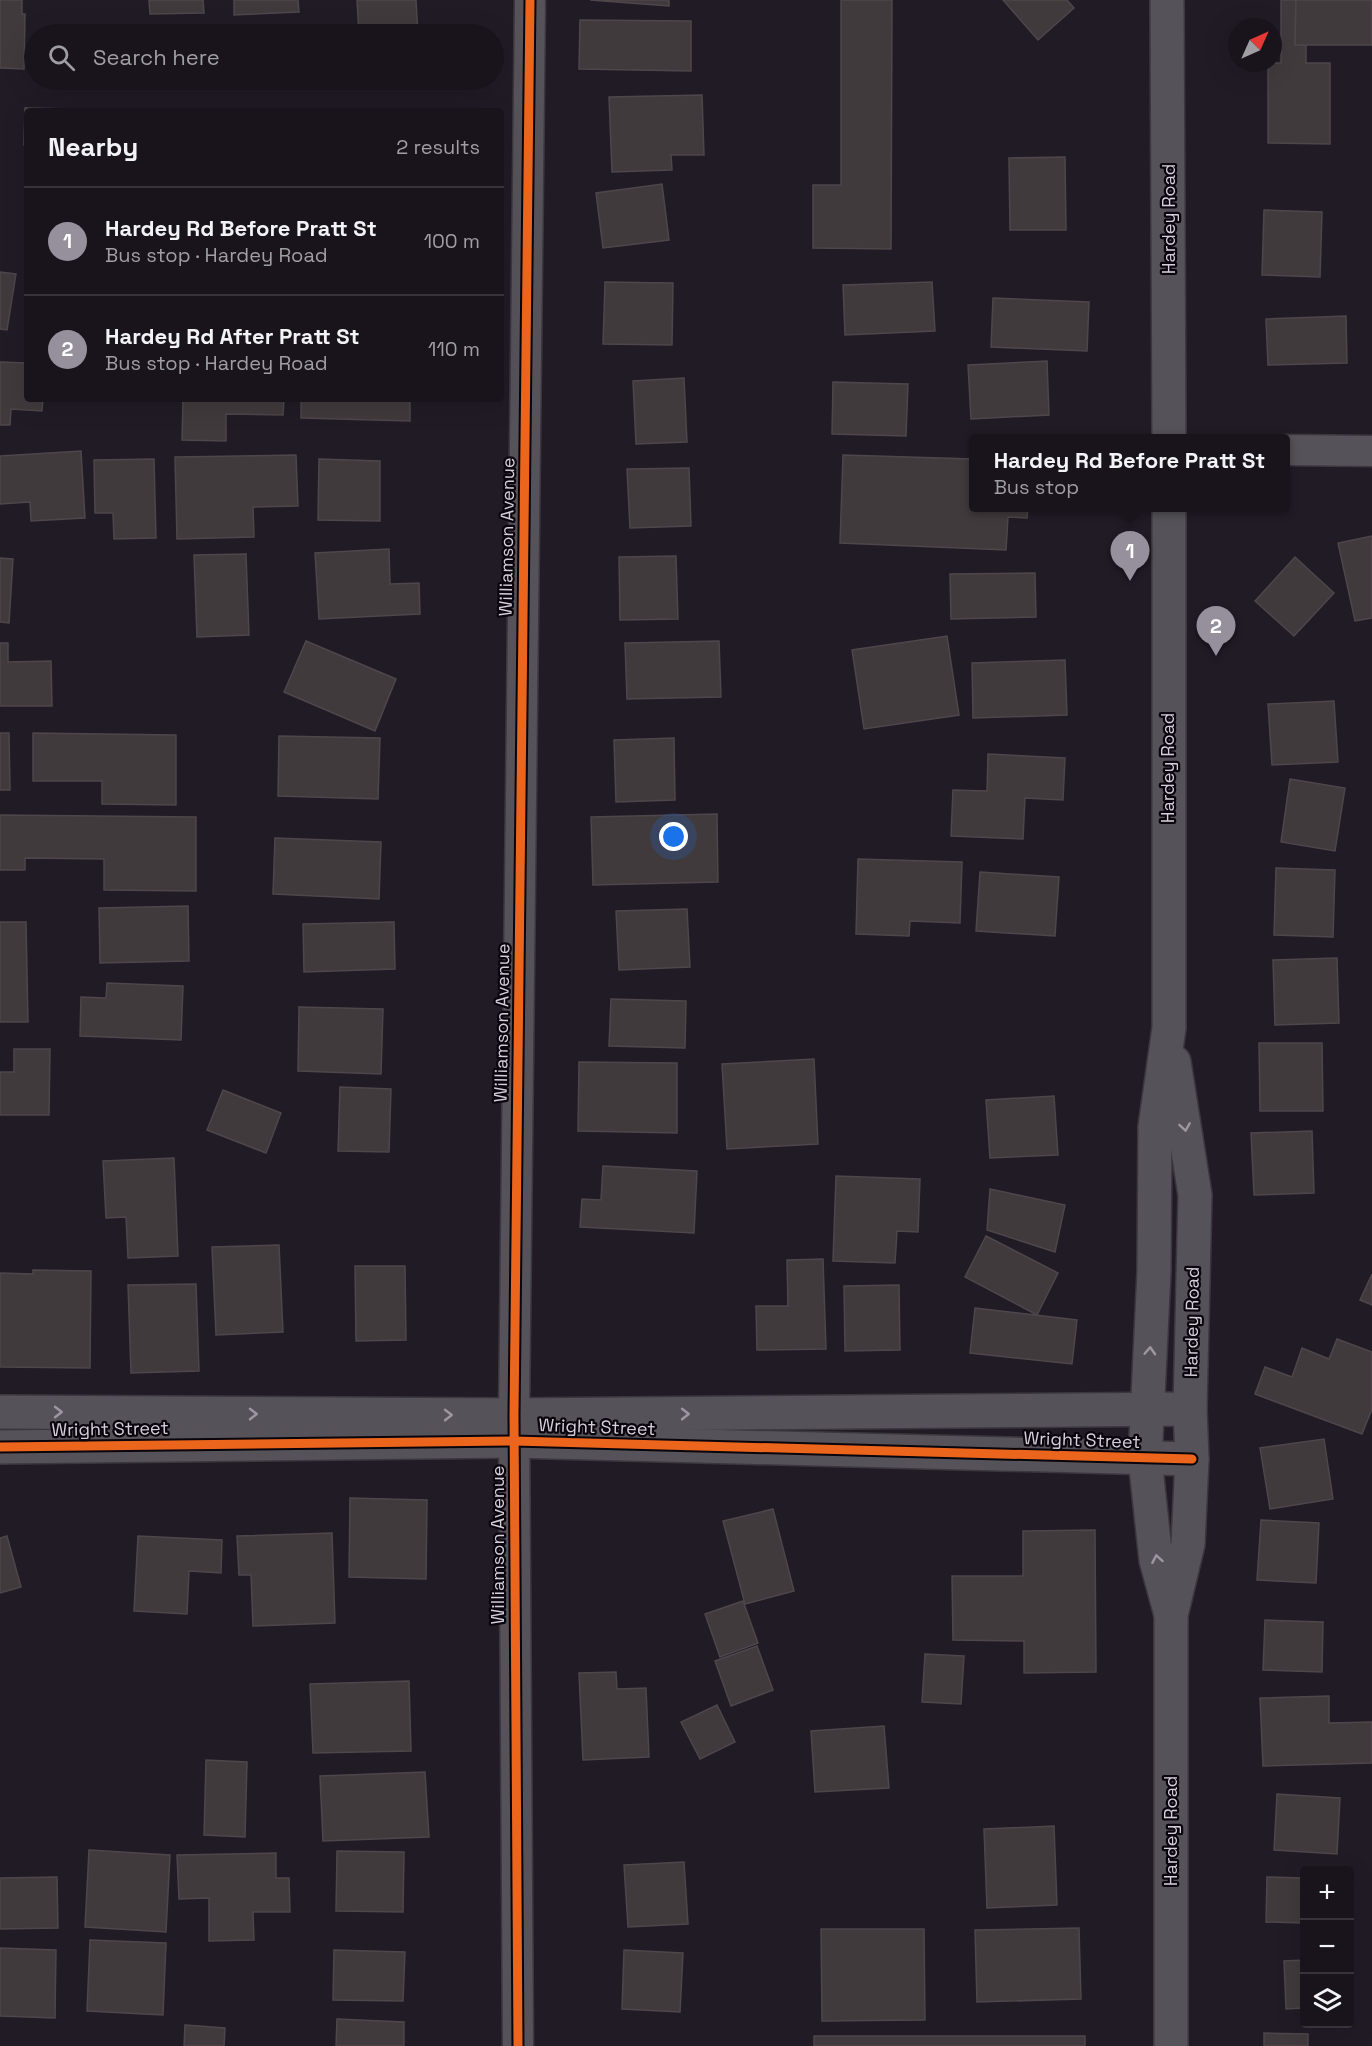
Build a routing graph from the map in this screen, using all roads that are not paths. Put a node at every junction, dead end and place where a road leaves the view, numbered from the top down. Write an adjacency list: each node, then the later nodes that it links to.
1 (530, 0): 11 (street, Williamson Avenue)
2 (1167, 0): 3 (street, Hardey Road)
3 (1170, 434)
4 (1290, 450): 5 (street)
5 (1372, 451)
6 (1169, 512): 7 (street, Hardey Road)
7 (1169, 1028): 8 (street, Hardey Road, one-way to 8); 9 (street, Hardey Road, one-way to 7)
8 (1190, 1409): 9 (street, Wright Street); 14 (street, Hardey Road)
9 (1147, 1410): 11 (street, Wright Street, one-way to 9); 13 (street, Hardey Road)
10 (0, 1412): 11 (street, Wright Street, one-way to 11)
11 (514, 1428): 12 (street, Wright Street); 13 (street, Wright Street); 16 (street, Williamson Avenue)
12 (0, 1447)
13 (1145, 1459): 14 (street, Wright Street); 15 (street, Hardey Road, one-way to 13)
14 (1192, 1460): 15 (street, Hardey Road)
15 (1171, 1615): 17 (street, Hardey Road)
16 (518, 2046)
17 (1171, 2046)

